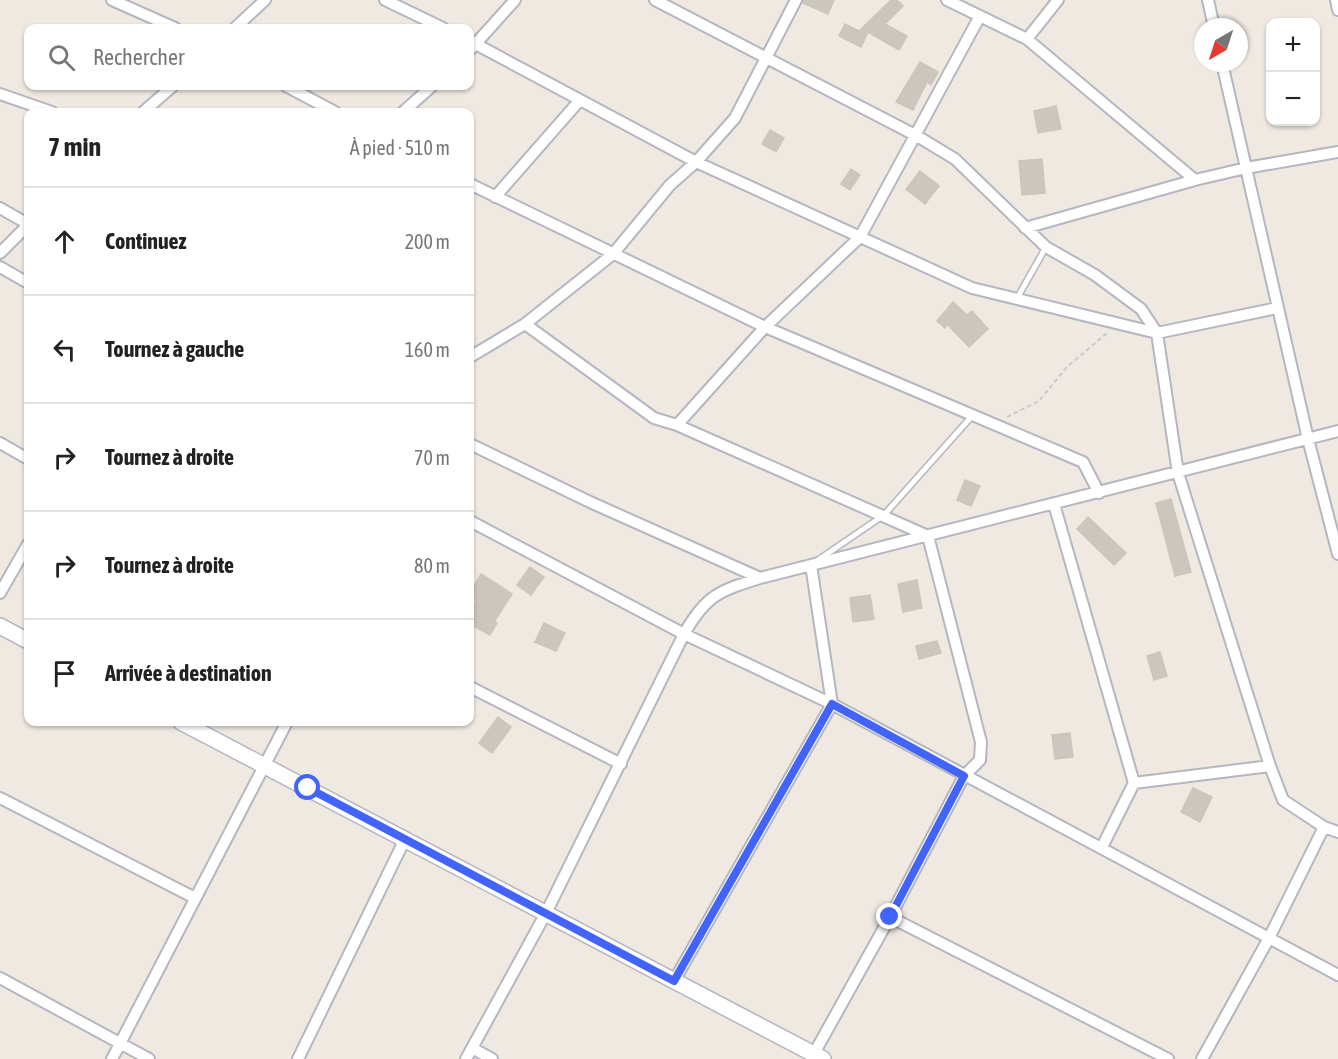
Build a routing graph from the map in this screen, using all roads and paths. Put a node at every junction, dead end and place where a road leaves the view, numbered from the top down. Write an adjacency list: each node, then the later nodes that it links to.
1 (112, 0): 14 (street)
2 (265, 0): 15 (street)
3 (385, 0): 16 (street)
4 (515, 0): 18 (street)
5 (655, 0): 20 (street)
6 (796, 0): 20 (street)
7 (947, 0): 12 (street)
8 (1058, 0): 17 (street)
9 (1208, 0): 13 (street)
10 (1336, 0): 11 (street)
11 (1338, 10)
12 (980, 16): 17 (street); 31 (street)
13 (1212, 18)
14 (166, 24)
15 (239, 24)
16 (435, 24)
17 (1027, 39): 35 (street)
18 (474, 43)
19 (474, 46): 26 (street)
20 (767, 57): 31 (street); 33 (street)
21 (1224, 72): 34 (street)
22 (168, 90): 28 (street)
23 (294, 90): 29 (street)
24 (428, 90): 30 (street)
25 (0, 94): 27 (street)
26 (580, 100): 33 (street); 37 (street)
27 (40, 108)
28 (148, 108)
29 (327, 108)
30 (407, 108)
31 (917, 136): 41 (street); 42 (street)
32 (1338, 152): 34 (street)
33 (696, 162): 42 (street); 45 (street)
34 (1246, 168): 35 (street); 49 (street)
35 (1195, 180): 41 (street)
36 (474, 186): 37 (street)
37 (495, 197): 45 (street)
38 (0, 208): 39 (street)
39 (24, 222)
40 (24, 228): 44 (street)
41 (1024, 228): 43 (street)
42 (860, 237): 48 (street); 52 (street)
43 (1046, 247): 48 (lane); 53 (street)
44 (0, 253)
45 (613, 254): 50 (street); 52 (street)
46 (0, 267): 47 (street)
47 (24, 281)
48 (1016, 300): 51 (street)
49 (1277, 308): 53 (street); 59 (street)
50 (525, 324): 54 (street); 57 (street)
51 (1116, 326): 53 (street); 56 (path)
52 (765, 327): 55 (street); 57 (street)
53 (1156, 333): 63 (street)
54 (474, 355)
55 (973, 415): 56 (street); 66 (lane)
56 (994, 424): 64 (street)
57 (677, 425): 66 (street)
58 (1338, 431): 59 (street)
59 (1308, 439): 63 (street); 70 (street)
60 (0, 443): 62 (street)
61 (474, 446): 72 (street)
62 (24, 457)
63 (1178, 473): 64 (street); 83 (street)
64 (1099, 493): 65 (street)
65 (1054, 504): 68 (street); 85 (street)
66 (884, 515): 68 (street); 71 (lane)
67 (474, 523): 75 (street)
68 (927, 536): 71 (street); 84 (street)
69 (24, 551): 73 (street)
70 (1338, 554)
71 (811, 565): 72 (street); 78 (street)
72 (760, 578): 75 (street)
73 (0, 593)
74 (0, 626): 76 (street)
75 (684, 634): 78 (street); 81 (street)
76 (24, 639)
77 (474, 689): 81 (street)
78 (832, 704): 84 (street); 97 (street)
79 (189, 726): 82 (street)
80 (286, 726): 82 (street)
81 (621, 764): 92 (street)
82 (265, 765): 89 (street); 91 (street)
83 (1270, 766): 85 (street); 87 (street)
84 (964, 776): 90 (street); 93 (street)
85 (1134, 783): 90 (street)
86 (0, 798): 91 (street)
87 (1324, 826): 88 (street); 94 (street)
88 (1338, 832)
89 (405, 839): 92 (street); 103 (street)
90 (1102, 847): 94 (street)
91 (195, 898): 98 (street)
92 (546, 913): 97 (street); 99 (street)
93 (890, 917): 100 (street); 106 (street)
94 (1269, 938): 95 (street); 107 (street)
95 (1338, 975)
96 (0, 978): 98 (street)
97 (674, 981): 100 (street)
98 (120, 1043): 101 (street); 102 (street)
99 (472, 1048): 104 (street); 105 (street)
100 (816, 1057)
101 (112, 1059)
102 (149, 1059)
103 (298, 1059)
104 (466, 1059)
105 (492, 1059)
106 (1168, 1059)
107 (1202, 1059)

